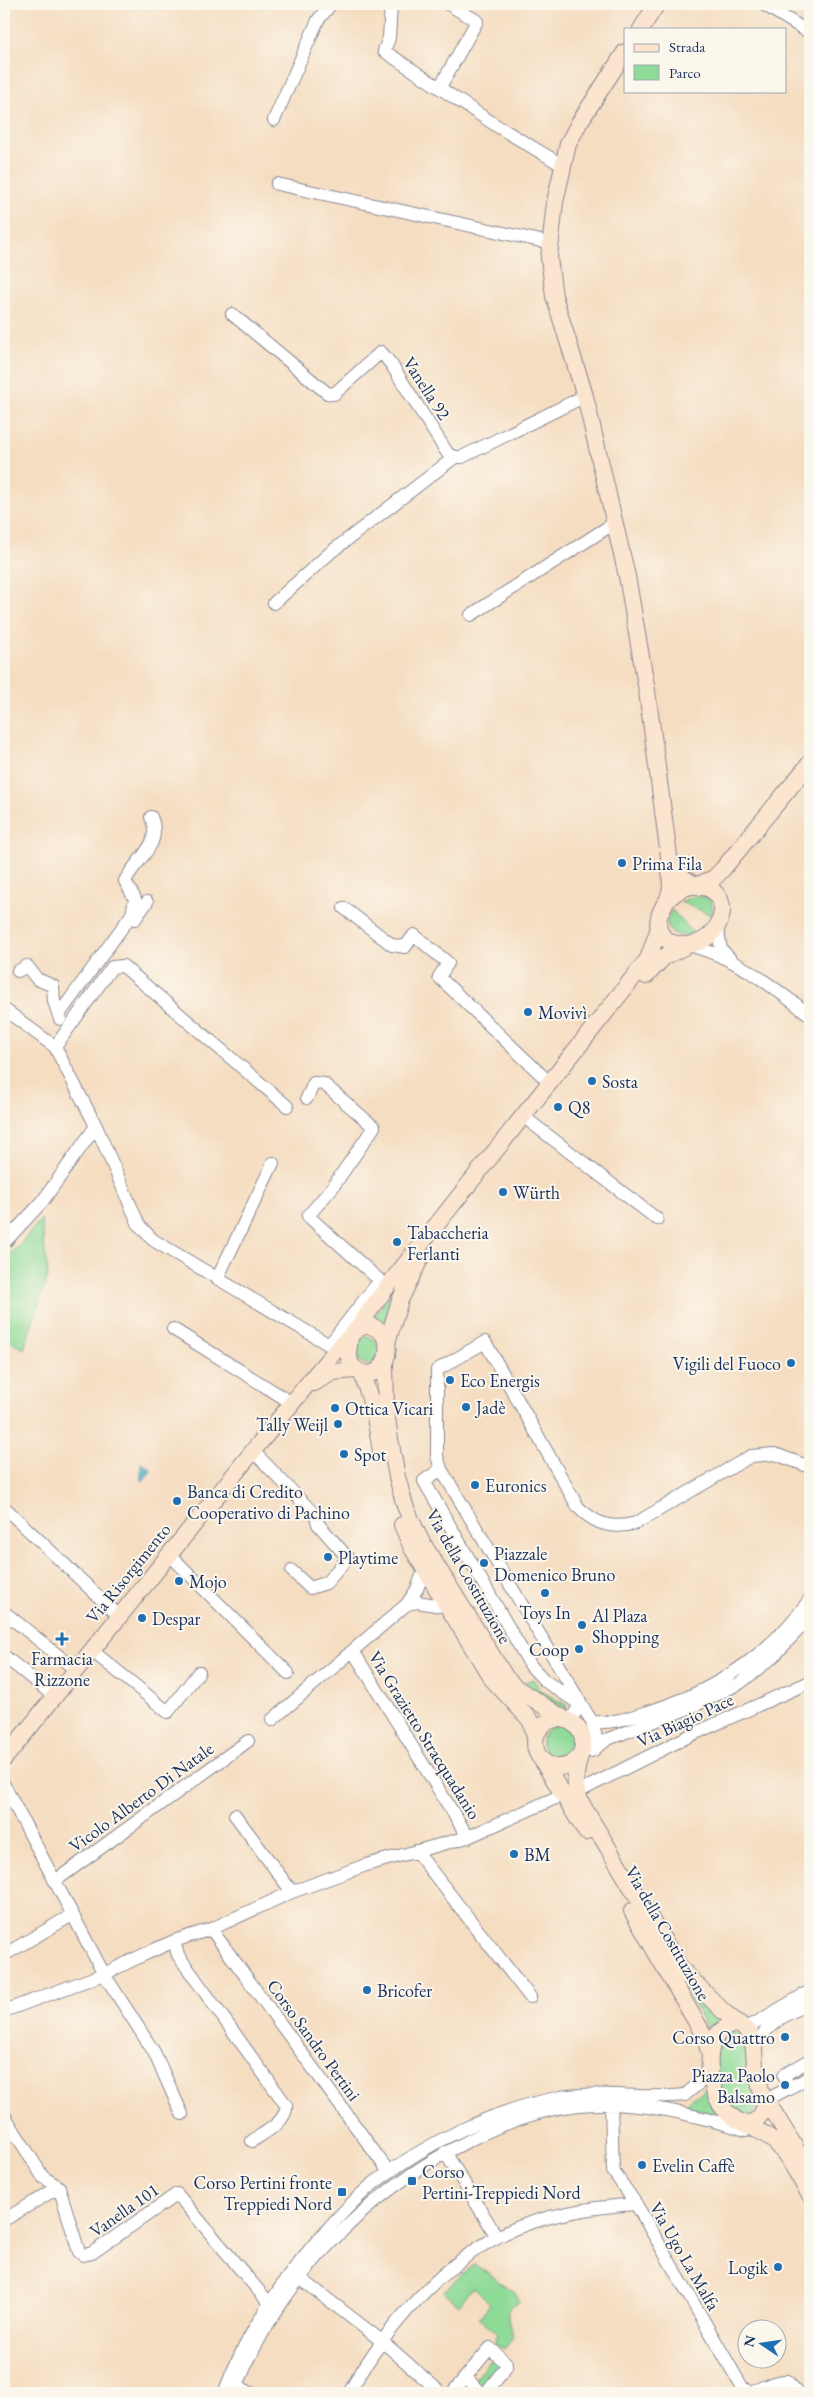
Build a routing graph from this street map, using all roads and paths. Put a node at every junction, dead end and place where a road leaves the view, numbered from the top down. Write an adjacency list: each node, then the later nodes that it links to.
1 (330, 4): 10 (street)
2 (391, 4): 9 (street)
3 (448, 4): 9 (street)
4 (657, 4): 6 (main road)
5 (763, 4): 7 (street)
6 (642, 28)
7 (810, 34)
8 (624, 54): 11 (main road)
9 (440, 87): 11 (street)
10 (274, 120)
11 (562, 165): 13 (main road)
12 (277, 184): 13 (street)
13 (550, 243): 15 (main road)
14 (232, 314): 16 (street, Vanella 92)
15 (585, 396): 16 (street); 17 (main road)
16 (455, 457): 18 (street)
17 (616, 522): 19 (street); 23 (main road)
18 (274, 603)
19 (471, 615)
20 (810, 763): 21 (main road)
21 (786, 794): 24 (main road); 27 (main road)
22 (151, 817): 36 (street)
23 (670, 864): 24 (main road); 25 (main road)
24 (696, 885): 25 (main road); 27 (main road)
25 (668, 899): 30 (main road)
26 (148, 902): 36 (street)
27 (722, 905): 29 (main road)
28 (344, 908): 39 (street)
29 (717, 927): 31 (main road); 32 (street)
30 (659, 928): 31 (main road); 37 (main road)
31 (688, 946): 32 (street); 37 (main road)
32 (730, 959): 35 (street)
33 (18, 971): 36 (street)
34 (4, 1009): 38 (street)
35 (810, 1016)
36 (60, 1019): 38 (street)
37 (590, 1035): 39 (main road)
38 (52, 1044): 41 (street); 43 (street)
39 (551, 1084): 42 (main road)
40 (307, 1098): 49 (street)
41 (287, 1106)
42 (524, 1117): 45 (main road); 46 (street)
43 (96, 1126): 47 (street); 48 (street)
44 (273, 1163): 48 (street)
45 (450, 1211): 49 (main road); 52 (main road)
46 (657, 1219)
47 (4, 1243)
48 (217, 1279): 53 (street)
49 (383, 1284): 51 (main road); 53 (street)
50 (173, 1328): 57 (street)
51 (352, 1335): 52 (main road); 53 (main road); 55 (main road)
52 (387, 1343): 54 (main road)
53 (333, 1347): 56 (main road)
54 (385, 1363): 55 (main road); 81 (main road, Via della Costituzione)
55 (359, 1372): 56 (main road); 65 (main road, Via della Costituzione)
56 (304, 1390): 57 (main road, Via Risorgimento)
57 (292, 1403): 58 (main road, Via Risorgimento)
58 (253, 1451): 64 (main road, Via Risorgimento); 66 (street)
59 (810, 1467): 60 (street)
60 (441, 1469): 62 (street); 63 (street)
61 (4, 1507): 71 (street)
62 (484, 1539): 63 (street); 81 (street)
63 (464, 1550): 81 (street)
64 (169, 1554): 71 (main road, Via Risorgimento); 78 (street)
65 (425, 1568): 68 (street); 69 (main road, Via della Costituzione)
66 (292, 1571)
67 (810, 1598): 83 (street)
68 (407, 1604): 69 (street); 74 (street)
69 (448, 1607): 84 (main road, Via della Costituzione)
70 (4, 1612): 76 (street)
71 (119, 1616): 73 (main road, Via Risorgimento)
72 (810, 1617): 86 (street)
73 (92, 1650): 76 (main road, Via Risorgimento); 77 (street)
74 (353, 1651): 82 (street); 92 (street, Via Grazietto Stracquadanio)
75 (4, 1656): 80 (street)
76 (76, 1670): 80 (main road, Via Risorgimento)
77 (200, 1672)
78 (288, 1673)
79 (810, 1682): 90 (street, Via Biagio Pace)
80 (54, 1696): 88 (main road, Via Risorgimento)
81 (573, 1715): 83 (street); 84 (main road); 86 (main road)
82 (272, 1720)
83 (591, 1720): 86 (street)
84 (536, 1738): 87 (main road)
85 (248, 1741): 94 (street, Vicolo Alberto Di Natale)
86 (583, 1754): 87 (main road); 90 (main road)
87 (540, 1757): 90 (main road, Via della Costituzione)
88 (4, 1759)
89 (4, 1785): 94 (street)
90 (569, 1794): 92 (street, Via Biagio Pace); 105 (main road, Via della Costituzione); 107 (main road, Via della Costituzione)
91 (235, 1815): 95 (street)
92 (468, 1837): 93 (street, Via Biagio Pace)
93 (416, 1851): 95 (street, Via Biagio Pace); 102 (street)
94 (55, 1881): 96 (street)
95 (292, 1892): 97 (street, Via Biagio Pace)
96 (72, 1915): 99 (street); 100 (street)
97 (211, 1929): 98 (street, Via Biagio Pace); 120 (street, Corso Sandro Pertini)
98 (174, 1941): 100 (street, Via Biagio Pace); 118 (street)
99 (4, 1955)
100 (104, 1974): 104 (street, Via Biagio Pace); 115 (street)
101 (810, 1991): 105 (street)
102 (530, 1997)
103 (810, 2002): 106 (street)
104 (4, 2011)
105 (741, 2026): 106 (main road); 107 (main road)
106 (754, 2050): 112 (main road)
107 (710, 2059): 111 (street); 117 (main road, Via della Costituzione)
108 (810, 2060): 110 (street)
109 (810, 2077): 110 (street)
110 (790, 2089): 112 (street)
111 (685, 2095): 114 (street); 120 (street)
112 (765, 2098): 117 (main road); 121 (main road)
113 (611, 2104): 114 (street); 119 (street); 124 (street, Via Ugo La Malfa)
114 (678, 2112): 117 (street)
115 (182, 2114)
116 (4, 2115): 122 (street)
117 (737, 2123): 123 (main road, Via della Costituzione)
118 (252, 2142)
119 (446, 2152): 126 (street); 127 (street)
120 (389, 2172): 128 (street)
121 (810, 2172)
122 (59, 2187): 125 (street); 128 (street, Vanella 101)
123 (810, 2195)
124 (636, 2204): 126 (street); 139 (street, Via Ugo La Malfa)
125 (4, 2220)
126 (498, 2237): 129 (street)
127 (300, 2278): 129 (street); 131 (street)
128 (269, 2303): 132 (street)
129 (383, 2342): 134 (street); 135 (street)
130 (466, 2377): 136 (street); 137 (street); 138 (street)
131 (236, 2390): 133 (street)
132 (224, 2393)
133 (251, 2393)
134 (349, 2393)
135 (441, 2393)
136 (452, 2393)
137 (480, 2393)
138 (486, 2393)
139 (798, 2393)

